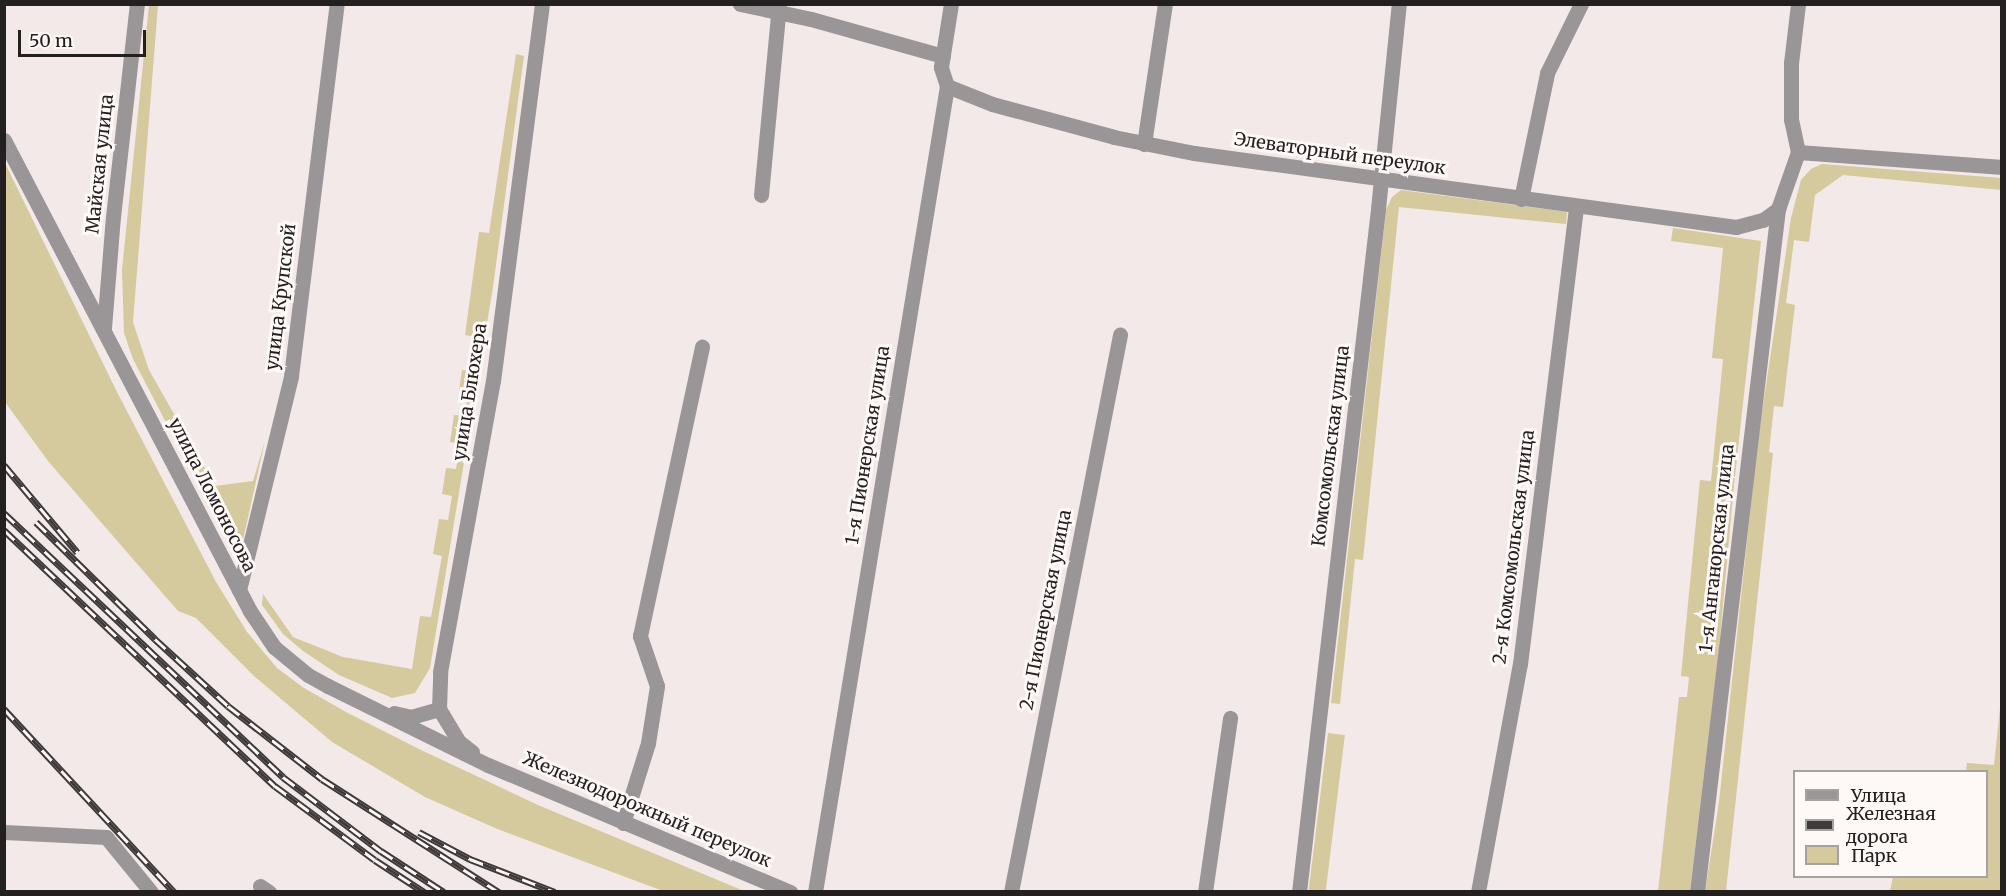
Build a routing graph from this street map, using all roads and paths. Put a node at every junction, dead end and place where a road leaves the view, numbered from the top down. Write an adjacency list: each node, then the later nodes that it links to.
1 (137, 4): 22 (street, Майская улица)
2 (337, 4): 25 (street, улица Крупской)
3 (542, 4): 27 (street, улица Блюхера)
4 (740, 4): 10 (street)
5 (951, 4): 11 (street, 1-я Пионерская улица)
6 (1165, 4): 14 (street)
7 (1399, 4): 17 (street, Комсомольская улица)
8 (1581, 4): 19 (street)
9 (1797, 4): 15 (street)
10 (778, 8): 11 (street); 18 (street)
11 (943, 56): 12 (street, 1-я Пионерская улица)
12 (947, 86): 14 (street, Элеваторный переулок); 34 (street, 1-я Пионерская улица)
13 (4, 140): 22 (street, улица Ломоносова)
14 (1144, 144): 17 (street, Элеваторный переулок)
15 (1798, 152): 16 (street); 21 (street, 1-я Анганорская улица)
16 (2001, 167)
17 (1381, 178): 19 (street, Элеваторный переулок); 37 (street, Комсомольская улица)
18 (761, 195)
19 (1521, 199): 20 (street, Элеваторный переулок)
20 (1576, 206): 21 (street, Элеваторный переулок); 38 (street, 2-я Комсомольская улица)
21 (1778, 209): 39 (street, 1-я Анганорская улица)
22 (104, 328): 25 (street, улица Ломоносова)
23 (1120, 335): 35 (street, 2-я Пионерская улица)
24 (702, 347): 30 (street)
25 (239, 590): 26 (street, улица Ломоносова)
26 (373, 709): 27 (street); 29 (street, улица Ломоносова)
27 (439, 709): 29 (street)
28 (1230, 718): 36 (street)
29 (488, 765): 30 (street, Железнодорожный переулок)
30 (623, 823): 33 (street, Железнодорожный переулок)
31 (4, 832): 32 (street)
32 (150, 891)
33 (790, 891)
34 (815, 891)
35 (1011, 891)
36 (1205, 891)
37 (1299, 891)
38 (1478, 891)
39 (1697, 891)

